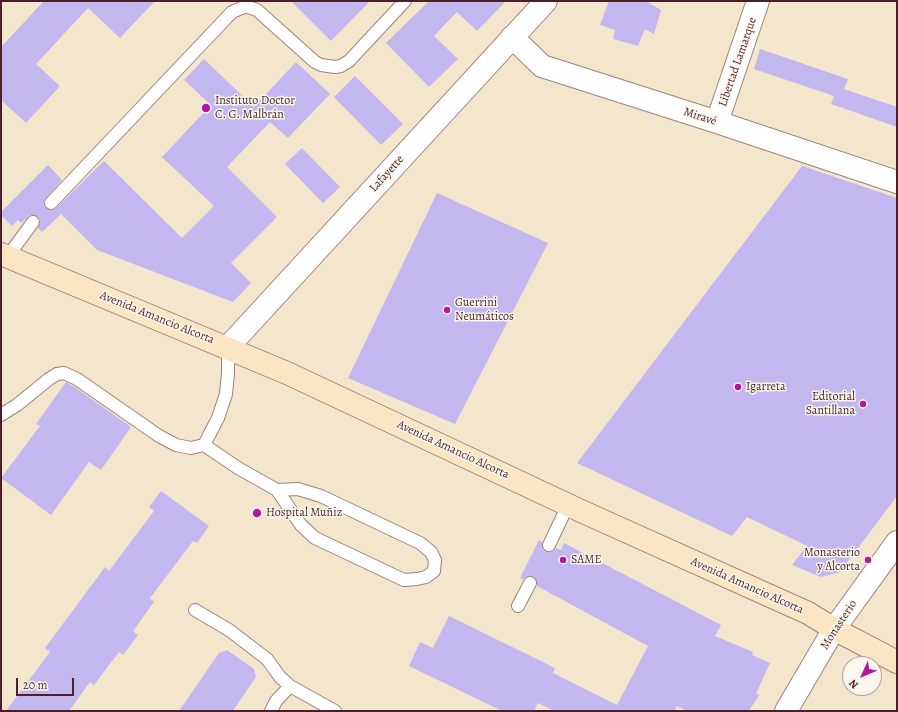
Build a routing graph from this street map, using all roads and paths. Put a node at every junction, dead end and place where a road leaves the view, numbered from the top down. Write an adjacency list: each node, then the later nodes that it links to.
1 (405, 1): 7 (lane)
2 (546, 1): 4 (street, Lafayette)
3 (758, 1): 5 (street, Libertad Lamarque)
4 (512, 37): 5 (street, Miravé); 10 (street, Lafayette)
5 (717, 122): 6 (street, Miravé)
6 (897, 182)
7 (50, 203)
8 (33, 222): 9 (lane)
9 (4, 255): 10 (main road, Avenida Amancio Alcorta)
10 (228, 347): 12 (lane); 14 (main road, Avenida Amancio Alcorta)
11 (1, 415): 12 (lane)
12 (204, 445): 13 (lane)
13 (277, 490): 13 (lane)
14 (568, 504): 16 (lane); 20 (main road, Avenida Amancio Alcorta)
15 (897, 542): 20 (street, Monasterio)
16 (549, 545)
17 (530, 583): 18 (lane)
18 (518, 606)
19 (195, 610): 22 (lane)
20 (834, 629): 21 (main road, Avenida Amancio Alcorta); 25 (street, Monasterio)
21 (897, 662)
22 (290, 686): 23 (lane); 24 (lane)
23 (270, 711)
24 (335, 711)
25 (786, 711)

